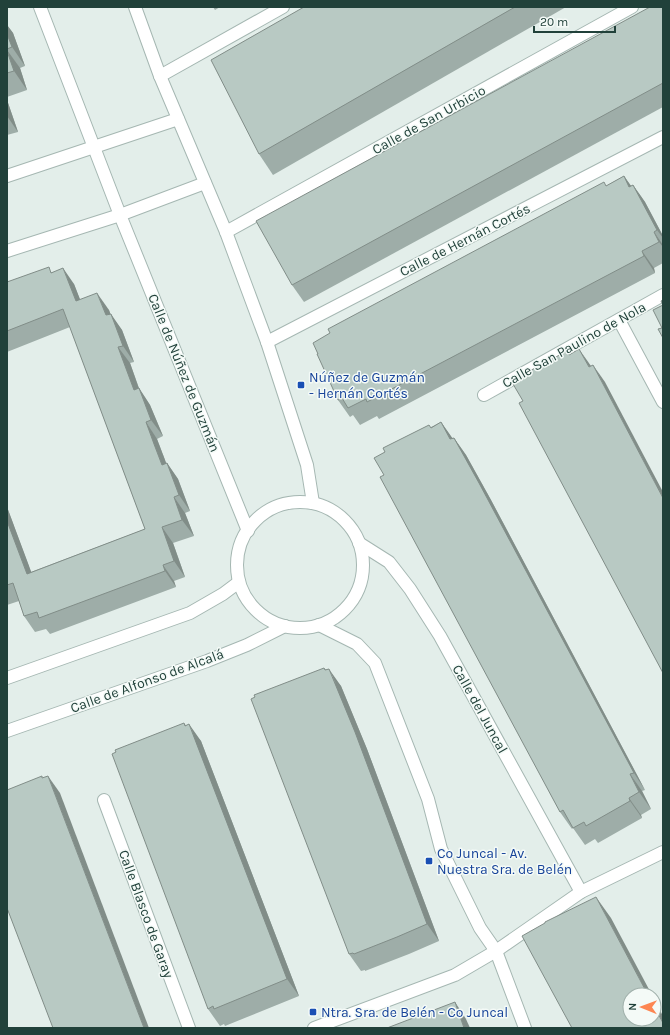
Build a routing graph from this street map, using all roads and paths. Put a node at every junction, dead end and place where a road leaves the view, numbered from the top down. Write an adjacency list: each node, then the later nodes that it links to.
1 (40, 7): 8 (street, Calle de Núñez de Guzmán)
2 (135, 7): 5 (street)
3 (283, 7): 5 (street)
4 (632, 7): 12 (street, Calle de San Urbicio)
5 (160, 76): 6 (street)
6 (178, 119): 8 (street); 10 (street)
7 (663, 137): 16 (street, Calle de Hernán Cortés)
8 (94, 147): 9 (street); 11 (street, Calle de Núñez de Guzmán)
9 (7, 176)
10 (205, 183): 11 (street); 12 (street)
11 (120, 215): 13 (street); 20 (street, Calle de Núñez de Guzmán)
12 (226, 232): 16 (street)
13 (7, 251)
14 (663, 295): 15 (street, Calle San Paulino de Nola)
15 (619, 320): 17 (street, Calle San Paulino de Nola); 18 (street)
16 (267, 342): 19 (street)
17 (484, 395)
18 (663, 402)
19 (313, 503): 20 (street); 21 (street)
20 (248, 531): 22 (street)
21 (359, 543): 23 (street); 29 (street, Calle del Juncal)
22 (239, 582): 24 (street); 25 (street)
23 (320, 625): 24 (street); 30 (street)
24 (285, 626): 26 (street, Calle de Alfonso de Alcalá)
25 (7, 677)
26 (7, 730)
27 (104, 800): 31 (street, Calle Blasco de Garay)
28 (663, 852): 29 (street)
29 (581, 892): 30 (street)
30 (496, 951): 32 (street); 33 (street)
31 (189, 1028)
32 (314, 1028)
33 (525, 1028)

